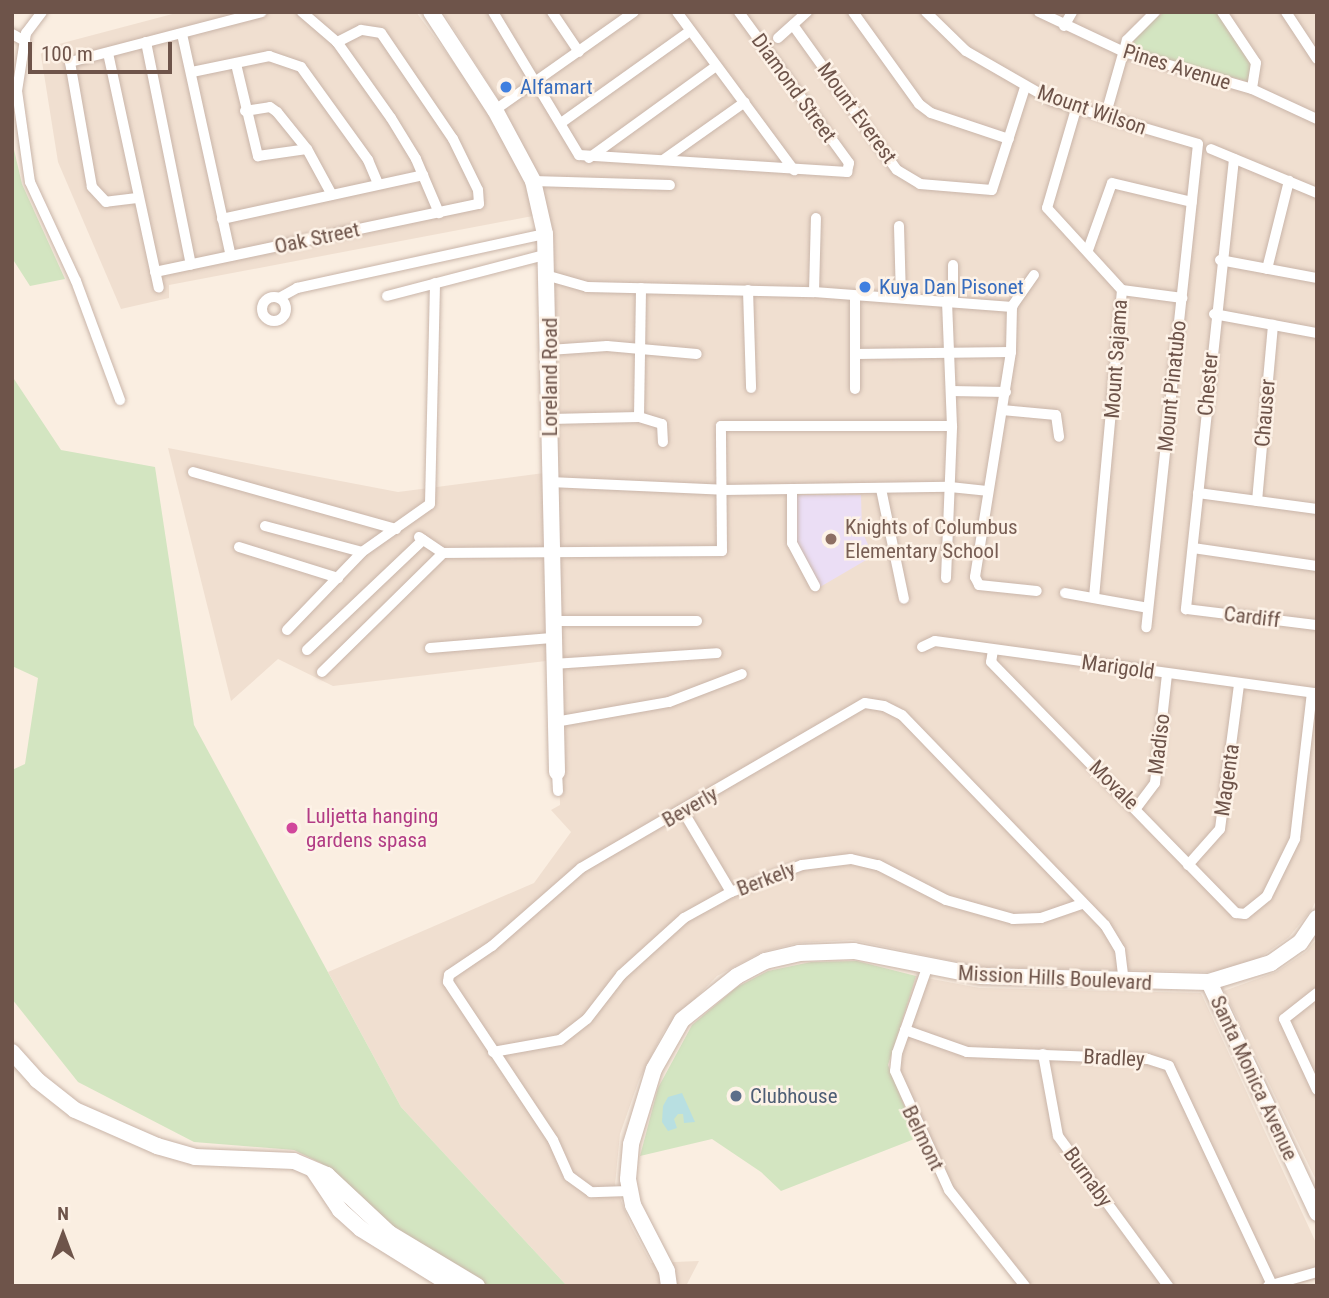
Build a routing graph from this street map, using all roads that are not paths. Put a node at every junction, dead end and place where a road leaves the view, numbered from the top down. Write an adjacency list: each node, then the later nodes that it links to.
1 (42, 12): 26 (street)
2 (262, 12): 24 (street)
3 (302, 12): 27 (street)
4 (431, 12): 41 (street, Loreland Road)
5 (493, 12): 36 (street)
6 (552, 12): 29 (street)
7 (609, 12): 19 (street)
8 (634, 12): 19 (street)
9 (677, 12): 22 (street)
10 (739, 12): 53 (street, Diamond Street)
11 (807, 12): 20 (street)
12 (853, 12): 46 (street)
13 (926, 12): 37 (street, Mount Wilson)
14 (1039, 12): 21 (street, Pines Avenue)
15 (1072, 12): 21 (street)
16 (1155, 12): 30 (street)
17 (1222, 12): 38 (street)
18 (1286, 12): 32 (street)
19 (617, 24): 29 (street)
20 (793, 24): 25 (street); 46 (street, Mount Everest)
21 (1065, 26): 30 (street, Pines Avenue)
22 (690, 31): 34 (street); 45 (street)
23 (12, 34): 26 (street)
24 (182, 34): 28 (street); 35 (street)
25 (779, 38)
26 (25, 41): 106 (street)
27 (337, 42): 54 (street); 63 (street, Oak Street)
28 (146, 43): 31 (street); 72 (street)
29 (579, 52): 36 (street)
30 (1124, 52): 38 (street, Pines Avenue); 43 (street)
31 (108, 53): 61 (street); 61 (street)
32 (1317, 60)
33 (236, 64): 35 (street); 42 (street); 57 (street)
34 (716, 66): 39 (street); 50 (street)
35 (192, 72): 65 (street)
36 (537, 82): 41 (street); 45 (street)
37 (1025, 88): 40 (street, Mount Wilson); 46 (street, Mount Everest)
38 (1252, 89): 44 (street, Pines Avenue)
39 (745, 102): 52 (street); 53 (street)
40 (1076, 109): 43 (street, Mount Wilson); 68 (street, Mount Sajama)
41 (495, 110): 55 (street, Loreland Road)
42 (245, 111): 48 (street); 48 (street)
43 (1105, 117): 47 (street, Mount Wilson)
44 (1317, 119)
45 (561, 123): 50 (street)
46 (1009, 139)
47 (1198, 144): 62 (street, Mount Pinatubo)
48 (307, 149): 60 (street)
49 (1211, 149): 51 (street)
50 (589, 158): 52 (street)
51 (1234, 159): 56 (street); 71 (street, Chester)
52 (663, 160): 53 (street)
53 (794, 170)
54 (423, 174): 57 (street); 63 (street)
55 (533, 181): 58 (street); 67 (street, Loreland Road)
56 (1289, 181): 59 (street); 75 (street)
57 (379, 184): 60 (street)
58 (670, 185)
59 (1317, 192)
60 (332, 194): 65 (street)
61 (137, 198): 76 (street)
62 (1192, 202): 68 (street); 90 (street, Mount Pinatubo)
63 (439, 213): 70 (street, Oak Street)
64 (816, 218): 85 (street)
65 (222, 219): 70 (street)
66 (899, 226): 89 (street)
67 (545, 234): 69 (street, Loreland Road); 88 (street)
68 (1088, 250): 84 (street, Mount Sajama)
69 (548, 254): 78 (street, Loreland Road); 80 (street)
70 (231, 256): 72 (street, Oak Street)
71 (1220, 260): 75 (street); 93 (street, Chester)
72 (191, 265): 76 (street, Oak Street)
73 (953, 265): 91 (street)
74 (1317, 266): 79 (street)
75 (1267, 269): 79 (street)
76 (155, 272): 81 (street)
77 (1034, 275): 92 (street)
78 (549, 276): 82 (street); 97 (street, Loreland Road)
79 (1315, 278)
80 (435, 283): 86 (street); 124 (street)
81 (159, 288)
82 (641, 288): 83 (street); 96 (street)
83 (748, 290): 85 (street); 102 (street)
84 (1122, 290): 90 (street); 136 (street, Mount Sajama)
85 (814, 292): 87 (street)
86 (387, 296)
87 (855, 296): 89 (street); 101 (street)
88 (279, 298)
89 (901, 298): 91 (street)
90 (1182, 298): 138 (street, Mount Pinatubo)
91 (950, 300): 92 (street); 99 (street)
92 (1012, 307): 98 (street)
93 (1214, 314): 94 (street); 120 (street, Chester)
94 (1273, 325): 95 (street); 121 (street, Chauser)
95 (1317, 333)
96 (642, 348): 97 (street); 100 (street); 108 (street)
97 (549, 350): 109 (street, Loreland Road)
98 (1012, 352): 99 (street); 105 (street)
99 (949, 353): 101 (street); 104 (street)
100 (697, 354)
101 (855, 354): 103 (street)
102 (751, 388)
103 (855, 389)
104 (951, 391): 105 (street); 110 (street)
105 (1006, 392): 107 (street)
106 (120, 400)
107 (1002, 410): 111 (street); 119 (street)
108 (639, 417): 109 (street); 112 (street)
109 (550, 419): 114 (street, Loreland Road)
110 (952, 426): 115 (street); 117 (street)
111 (1059, 437)
112 (663, 442)
113 (193, 471): 124 (street)
114 (550, 482): 117 (street); 129 (street, Loreland Road)
115 (950, 487): 116 (street); 119 (street); 132 (street)
116 (881, 489): 118 (street); 137 (street)
117 (723, 490): 118 (street); 129 (street)
118 (792, 491): 133 (street)
119 (987, 491): 134 (street)
120 (1198, 493): 121 (street); 126 (street, Chester)
121 (1257, 501): 122 (street)
122 (1317, 509)
123 (265, 526): 127 (street)
124 (396, 529): 127 (street)
125 (239, 547): 131 (street)
126 (1192, 548): 130 (street); 139 (street, Chester)
127 (362, 552): 131 (street)
128 (443, 553): 129 (street); 148 (street); 152 (street)
129 (550, 553): 140 (street, Loreland Road)
130 (1317, 566)
131 (338, 578): 144 (street)
132 (946, 578)
133 (815, 586)
134 (1037, 591)
135 (1065, 593): 136 (street)
136 (1094, 598): 138 (street)
137 (904, 599)
138 (1148, 608): 143 (street, Mount Pinatubo)
139 (1186, 609): 142 (street, Cardiff)
140 (552, 621): 141 (street); 145 (street, Loreland Road)
141 (697, 621)
142 (1317, 625)
143 (1146, 627)
144 (287, 630)
145 (552, 638): 147 (street); 151 (street, Loreland Road)
146 (922, 647): 149 (street, Marigold)
147 (430, 648)
148 (307, 650)
149 (993, 650): 154 (street, Marigold); 160 (street, Movale)
150 (717, 653): 151 (street)
151 (553, 664): 157 (street, Loreland Road)
152 (322, 672)
153 (742, 674): 157 (street)
154 (1167, 674): 155 (street, Marigold); 160 (street, Madiso)
155 (1239, 684): 156 (street, Marigold); 162 (street, Magenta)
156 (1314, 693): 162 (street, Movale)
157 (555, 722): 158 (street, Loreland Road)
158 (557, 772): 159 (street)
159 (558, 791)
160 (1137, 807): 162 (street, Movale)
161 (683, 811): 163 (street); 164 (street, Beverly); 172 (street, Beverly)
162 (1188, 864)
163 (731, 892): 164 (street, Berkely); 172 (street, Berkely)
164 (1082, 904): 168 (street, Beverly)
165 (1317, 918): 167 (street, Mission Hills Boulevard)
166 (927, 968): 168 (street, Mission Hills Boulevard); 170 (street, Belmont); 176 (street, Mission Hills Boulevard)
167 (1209, 982): 168 (street, Mission Hills Boulevard); 177 (street, Santa Monica Avenue)
168 (1124, 983)
169 (1317, 993): 174 (street)
170 (905, 1030): 173 (street, Bradley); 183 (street, Belmont)
171 (12, 1052): 175 (street)
172 (494, 1052): 176 (street, Beverly)
173 (1043, 1054): 179 (street, Bradley); 184 (street, Burnaby)
174 (1317, 1090)
175 (312, 1168): 180 (street); 181 (street)
176 (629, 1191): 182 (street)
177 (1317, 1213)
178 (1317, 1272): 179 (street)
179 (1270, 1285)
180 (453, 1286)
181 (477, 1286)
182 (668, 1286)
183 (1025, 1286)
184 (1168, 1286)

